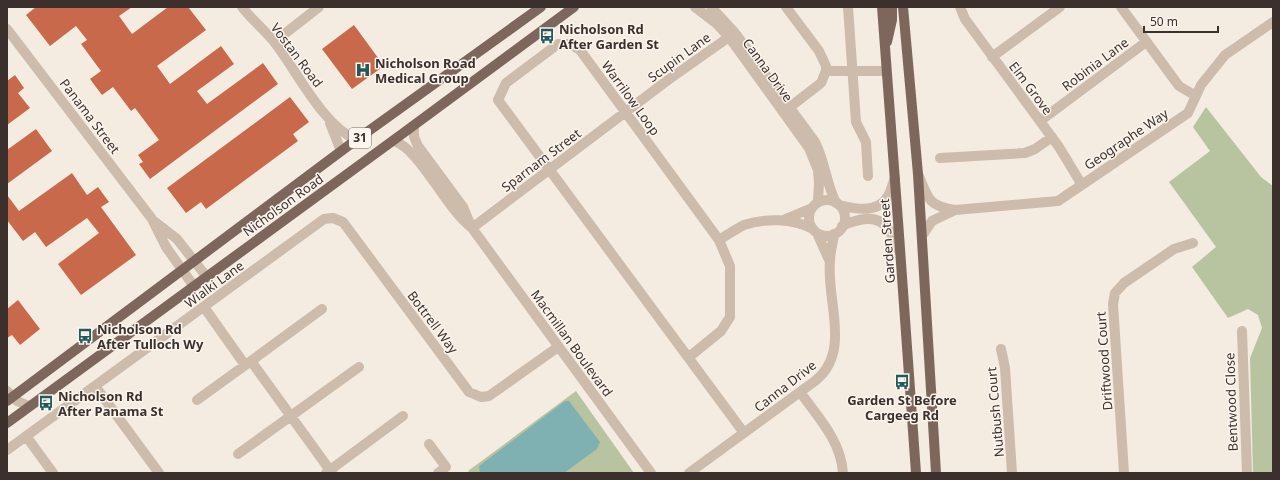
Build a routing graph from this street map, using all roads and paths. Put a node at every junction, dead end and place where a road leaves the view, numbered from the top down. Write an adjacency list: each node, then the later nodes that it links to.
1 (242, 7): 18 (street, Vostan Road)
2 (319, 7): 18 (street)
3 (541, 7): 32 (main road, Nicholson Road / 31)
4 (574, 7): 30 (main road, Nicholson Road / 31)
5 (695, 7): 17 (street, Canna Drive)
6 (711, 7): 26 (street, Canna Drive)
7 (786, 7): 22 (street)
8 (848, 7): 24 (street)
9 (882, 7): 20 (main road, Garden Street)
10 (892, 7): 20 (main road)
11 (903, 7): 37 (main road)
12 (960, 7): 21 (street, Elm Grove)
13 (1060, 7): 21 (street)
14 (1121, 7): 19 (street)
15 (1273, 22): 25 (street, Geographe Way)
16 (7, 29): 44 (street, Panama Street)
17 (729, 37): 27 (street, Scupin Lane); 42 (street, Canna Drive)
18 (274, 42): 28 (street, Vostan Road)
19 (1146, 42): 25 (street); 29 (street, Robinia Lane)
20 (885, 49): 23 (main road, Garden Street)
21 (992, 57): 29 (street, Elm Grove)
22 (826, 71): 24 (street); 26 (street)
23 (886, 71): 24 (street); 38 (main road, Garden Street)
24 (852, 72): 39 (street)
25 (1196, 96): 40 (street, Geographe Way)
26 (790, 107): 41 (street, Canna Drive)
27 (625, 112): 36 (street, Sparnam Street); 36 (street, Warrilow Loop); 52 (street, Warrilow Loop)
28 (330, 121): 32 (street, Vostan Road); 34 (street, Vostan Road)
29 (1040, 121): 31 (street, Elm Grove)
30 (414, 126): 33 (main road, Nicholson Road / 31); 47 (street, Macmillan Boulevard)
31 (1052, 137): 35 (street); 40 (street, Elm Grove)
32 (356, 140): 34 (main road, Nicholson Road / 31)
33 (394, 141): 47 (street, Macmillan Boulevard); 58 (main road, Nicholson Road / 31)
34 (341, 151): 55 (main road, Nicholson Road / 31)
35 (940, 158)
36 (550, 169): 47 (street, Sparnam Street); 65 (street, Warrilow Loop)
37 (918, 174): 43 (street, Geographe Way); 51 (main road)
38 (896, 175): 41 (street); 54 (main road, Garden Street)
39 (868, 176)
40 (1082, 184): 43 (street, Geographe Way)
41 (838, 204): 42 (street); 46 (street)
42 (815, 205): 45 (street); 48 (street)
43 (955, 210): 51 (street, Geographe Way)
44 (152, 219): 55 (street, Panama Street); 57 (street, Panama Street)
45 (783, 220): 48 (street); 52 (street)
46 (842, 226): 49 (street); 54 (street)
47 (472, 228): 63 (street, Macmillan Boulevard)
48 (815, 231): 49 (street); 56 (street, Canna Drive)
49 (834, 234): 56 (street, Canna Drive)
50 (301, 236): 60 (street, Wialki Lane); 63 (street, Bottrell Way)
51 (922, 236): 76 (main road)
52 (720, 240): 65 (street, Warrilow Loop)
53 (1193, 243): 93 (street, Driftwood Court)
54 (901, 255): 89 (main road, Garden Street)
55 (194, 261): 57 (main road, Nicholson Road / 31); 58 (street, Panama Street)
56 (830, 262): 69 (street, Canna Drive)
57 (182, 270): 59 (street, Panama Street); 70 (main road, Nicholson Road / 31)
58 (206, 276): 59 (main road, Nicholson Road / 31)
59 (193, 285): 72 (main road, Nicholson Road / 31)
60 (204, 308): 66 (street); 68 (street, Wialki Lane)
61 (322, 308): 66 (street)
62 (1242, 331): 94 (street, Bentwood Close)
63 (558, 347): 86 (street, Macmillan Boulevard)
64 (1001, 349): 92 (street, Nutbush Court)
65 (689, 357): 77 (street, Warrilow Loop)
66 (248, 363): 71 (street); 73 (street)
67 (359, 367): 73 (street)
68 (95, 386): 78 (street, Wialki Lane); 84 (street)
69 (800, 392): 77 (street, Canna Drive); 88 (street)
70 (9, 396): 72 (street)
71 (197, 400)
72 (29, 406): 75 (main road, Nicholson Road / 31)
73 (291, 416): 81 (street); 82 (street)
74 (403, 416): 82 (street)
75 (7, 423)
76 (933, 423): 90 (main road); 91 (main road)
77 (744, 433): 87 (street, Canna Drive)
78 (26, 436): 80 (street, Wialki Lane); 83 (street)
79 (429, 444): 85 (street)
80 (7, 450)
81 (238, 454)
82 (329, 472)
83 (53, 473)
84 (159, 473)
85 (438, 473)
86 (652, 473)
87 (689, 473)
88 (843, 473)
89 (916, 473)
90 (930, 473)
91 (936, 473)
92 (1012, 473)
93 (1124, 473)
94 (1247, 473)

